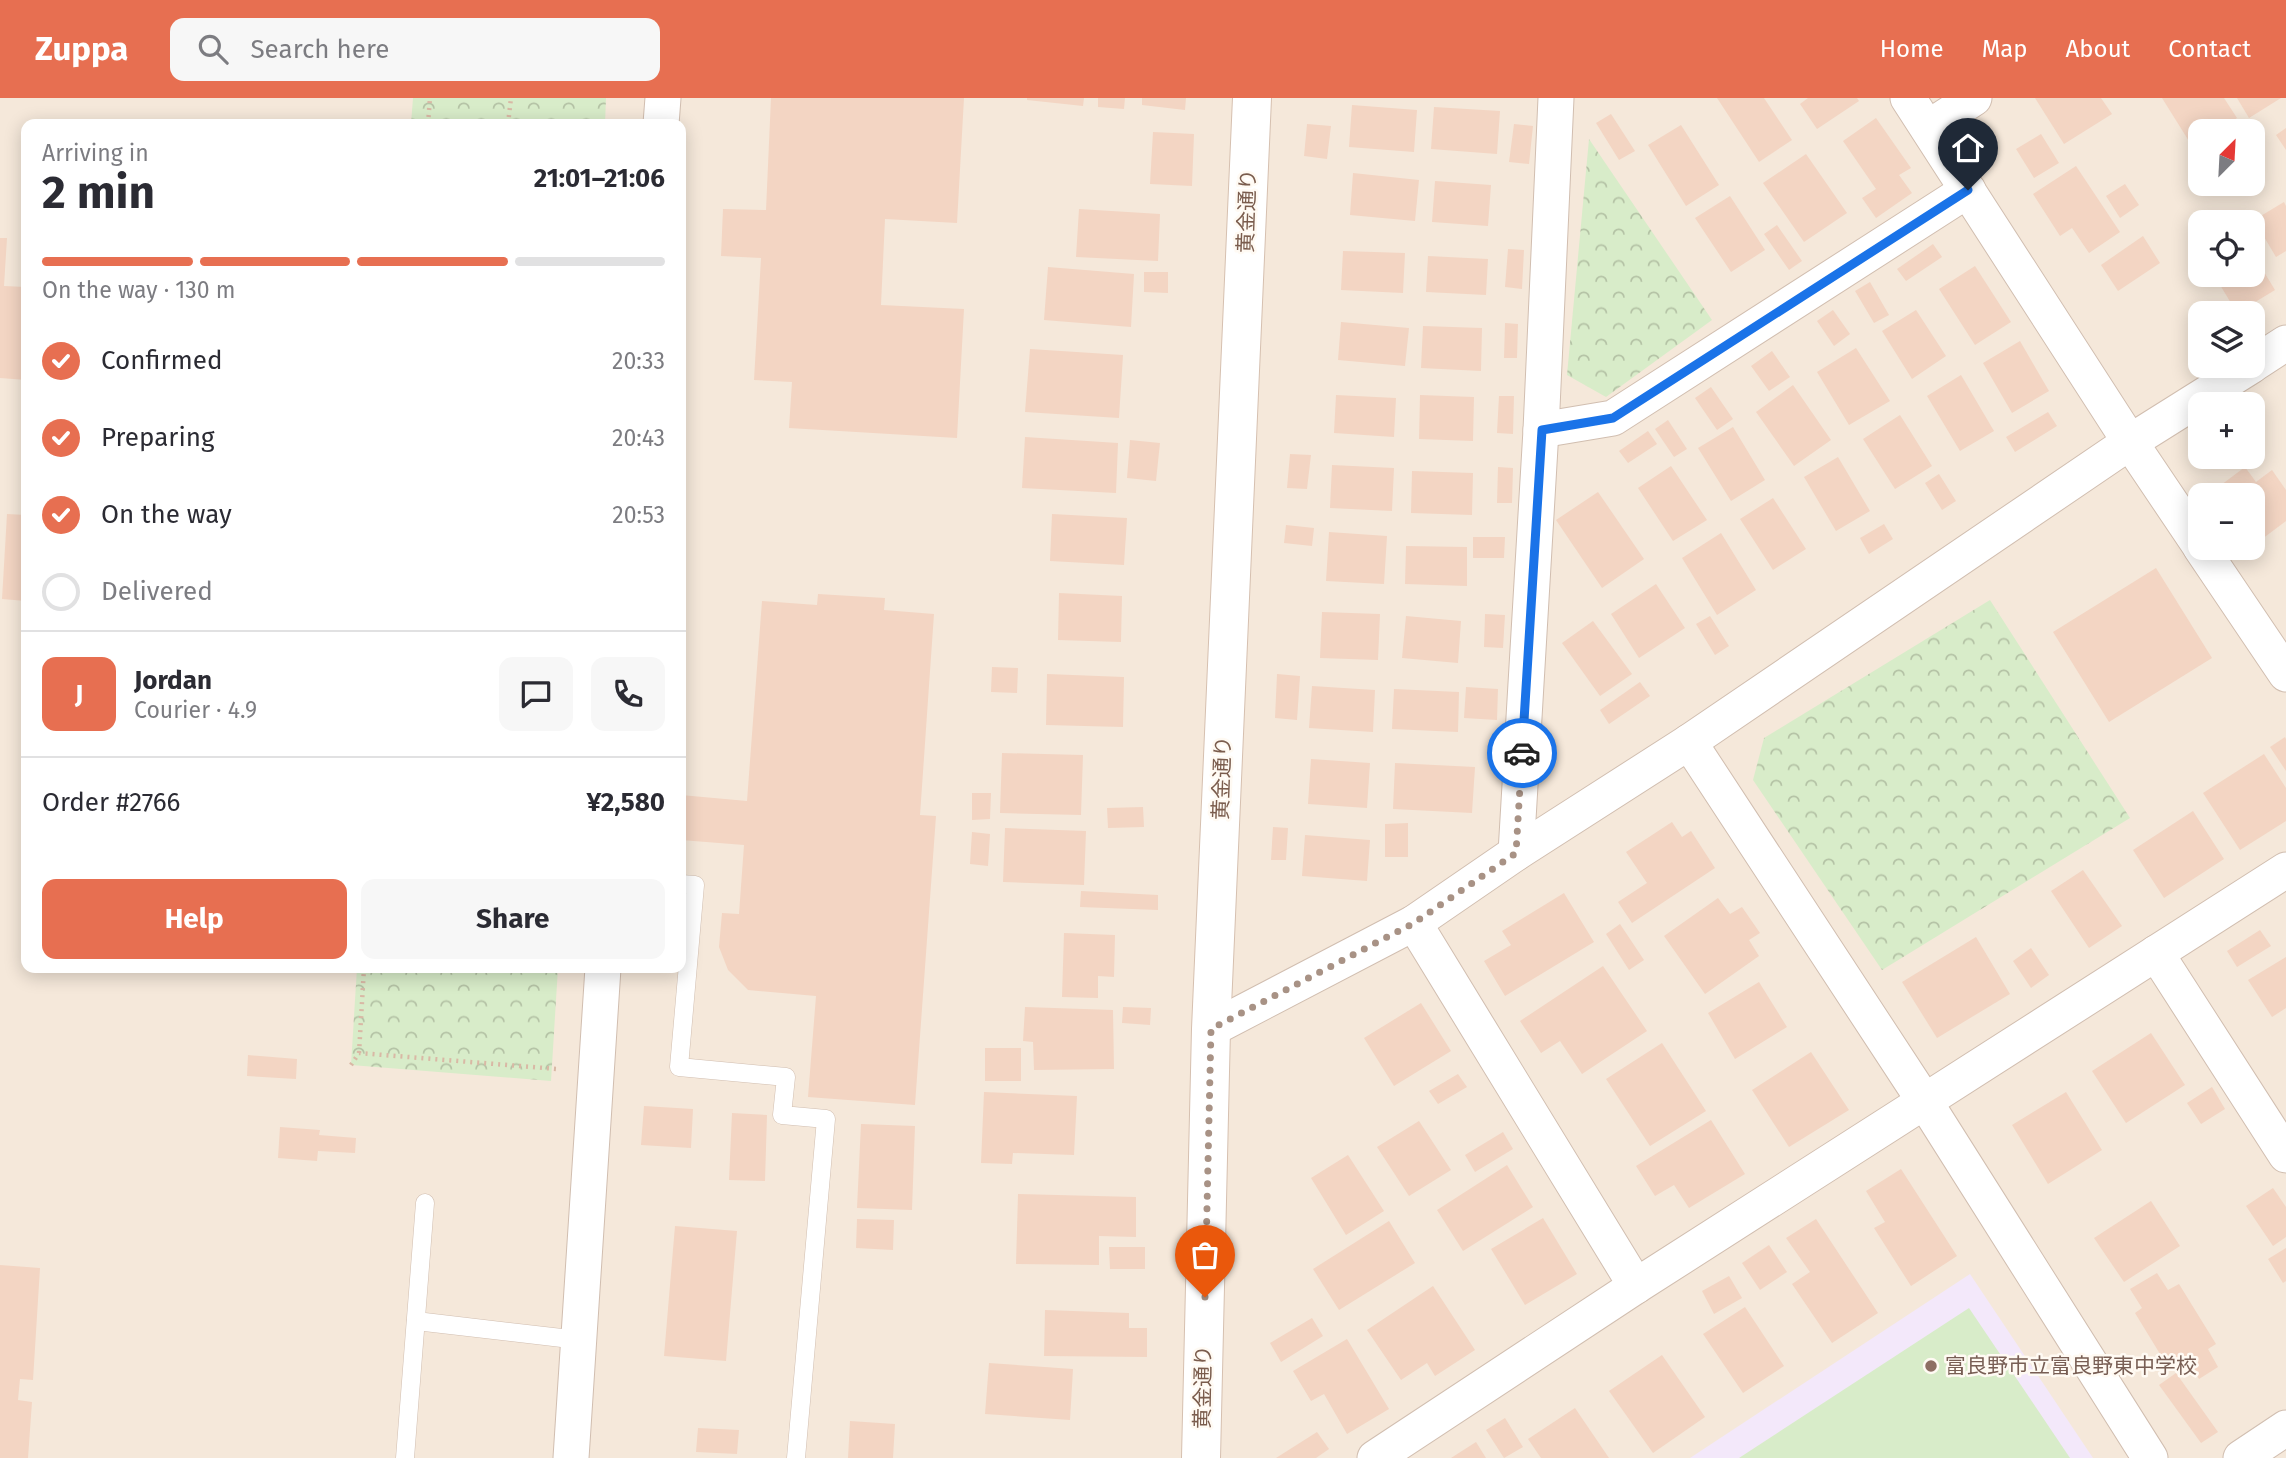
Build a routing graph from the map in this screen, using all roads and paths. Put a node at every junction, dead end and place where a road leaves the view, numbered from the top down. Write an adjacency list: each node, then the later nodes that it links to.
1 (430, 98): 8 (path)
2 (510, 98): 9 (path)
3 (663, 98): 10 (street)
4 (1252, 98): 29 (street, 黄金通り)
5 (1556, 98): 16 (street)
6 (1908, 98): 11 (street)
7 (1974, 98): 11 (street)
8 (428, 119)
9 (508, 119)
10 (661, 119)
11 (1928, 128): 12 (street)
12 (1968, 190): 16 (street); 17 (street)
13 (2286, 343): 14 (street)
14 (2265, 356)
15 (2231, 378): 17 (street)
16 (1542, 430): 22 (street)
17 (2130, 442): 18 (street); 21 (street)
18 (2188, 529)
19 (2209, 560): 20 (street)
20 (2286, 674)
21 (1689, 743): 22 (street); 33 (street)
22 (1516, 853): 25 (street)
23 (2286, 870): 26 (street)
24 (686, 884): 42 (lane)
25 (1414, 923): 29 (street); 36 (street)
26 (2156, 953): 33 (street); 34 (street)
27 (365, 973): 30 (path)
28 (603, 973): 32 (street)
29 (1211, 1029): 43 (street, 黄金通り)
30 (359, 1053): 31 (path); 32 (path)
31 (351, 1065)
32 (596, 1072): 38 (street)
33 (1925, 1102): 36 (street); 45 (street)
34 (2286, 1155)
35 (425, 1203): 37 (lane)
36 (1636, 1286): 44 (street)
37 (416, 1321): 38 (lane); 40 (lane)
38 (579, 1340): 41 (street)
39 (2286, 1428): 46 (street)
40 (405, 1458)
41 (571, 1458)
42 (796, 1458)
43 (1201, 1458)
44 (1375, 1458)
45 (2150, 1458)
46 (2241, 1458)

